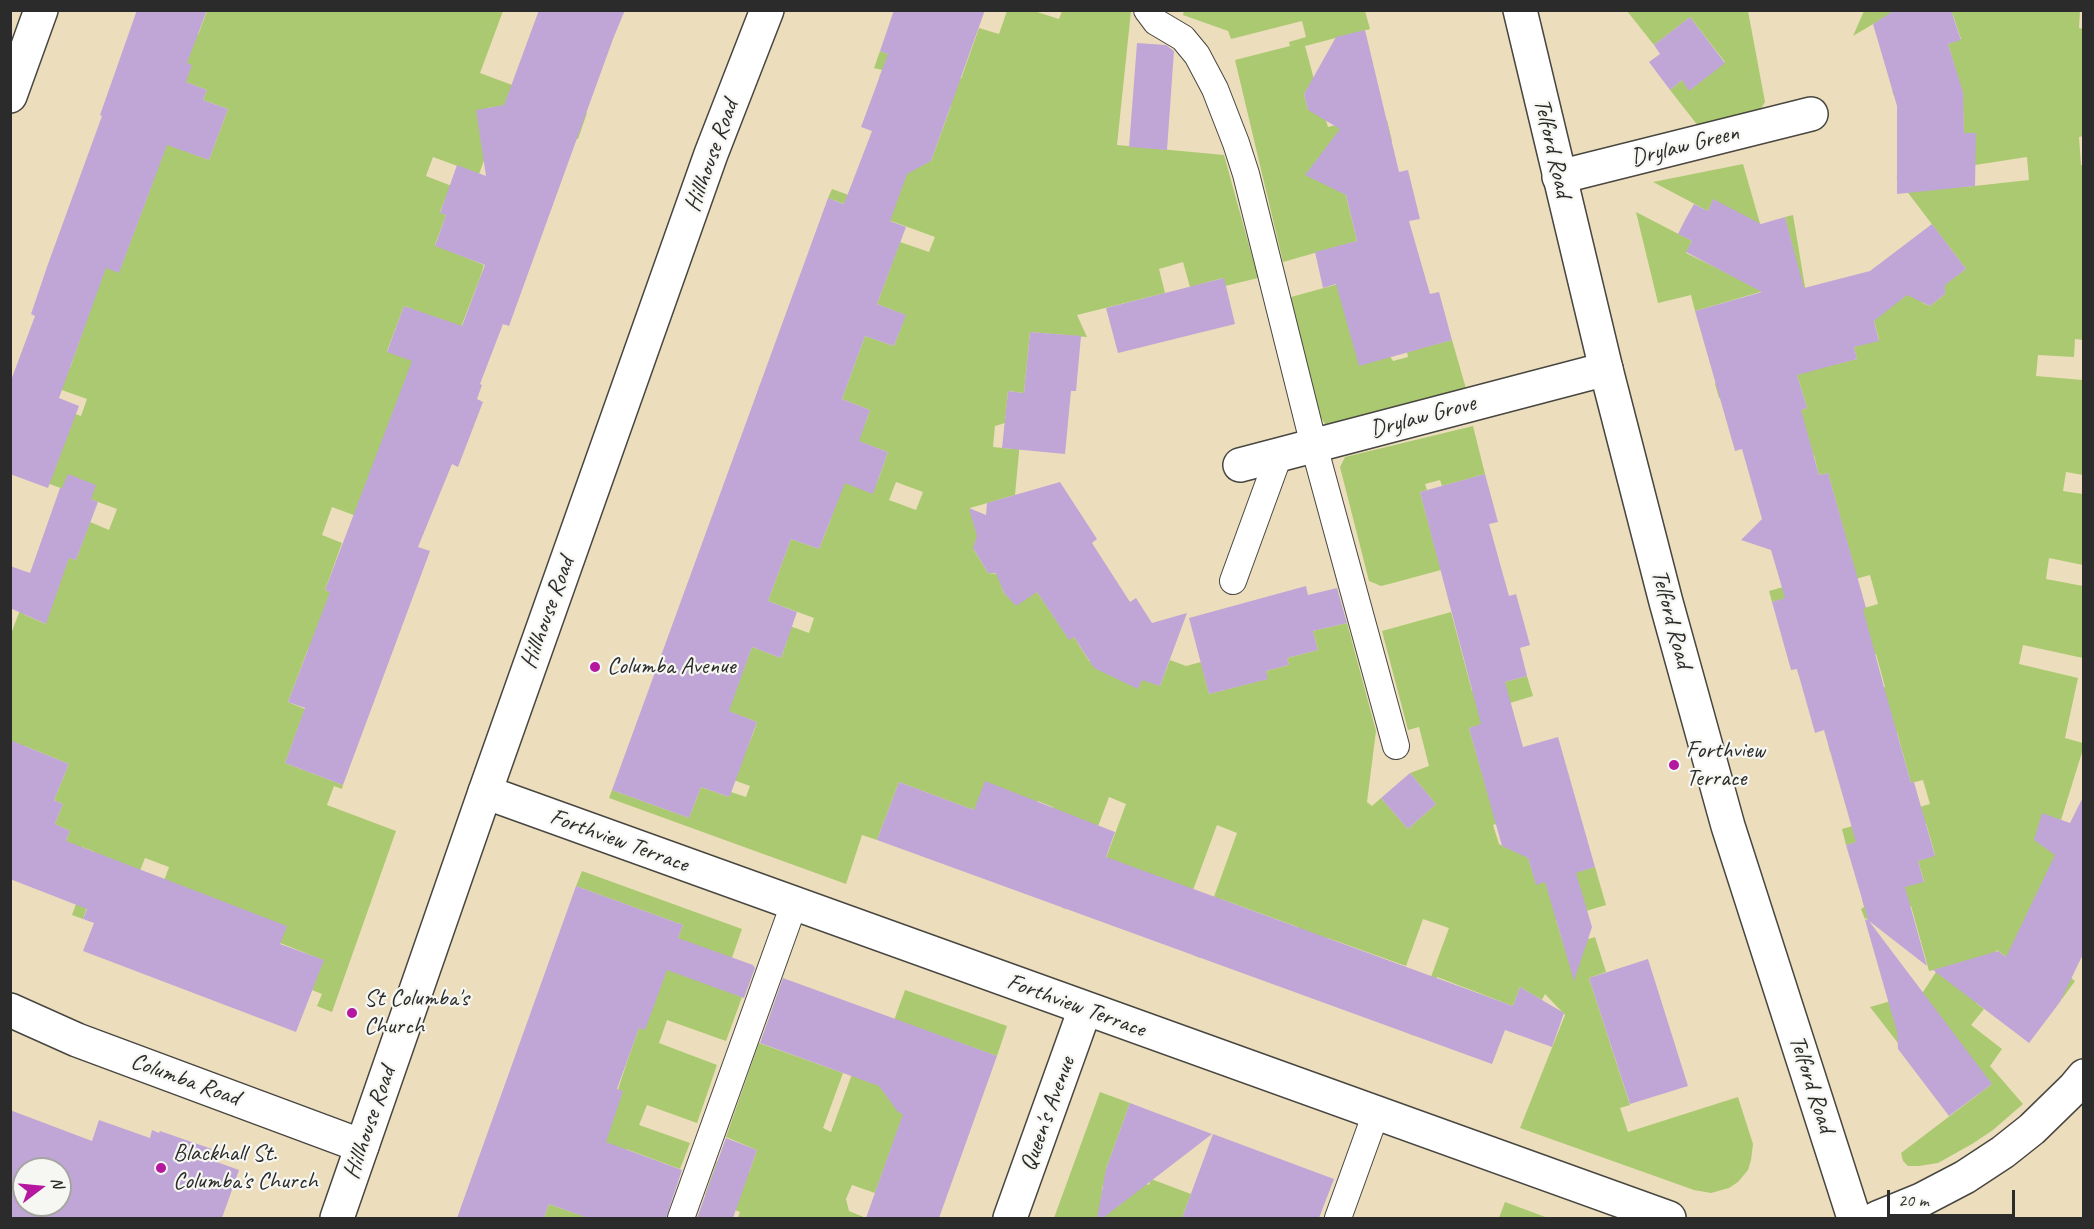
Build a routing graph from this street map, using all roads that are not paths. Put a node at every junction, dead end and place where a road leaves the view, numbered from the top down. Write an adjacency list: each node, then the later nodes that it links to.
1 (41, 10): 5 (street)
2 (767, 10): 14 (street, Hillhouse Road)
3 (1147, 10): 9 (lane)
4 (1520, 10): 7 (street, Telford Road)
5 (10, 96)
6 (1811, 114): 7 (street, Drylaw Green)
7 (1559, 177): 8 (street, Telford Road)
8 (1606, 369): 9 (street, Drylaw Grove); 26 (street, Telford Road)
9 (1314, 446): 10 (street, Drylaw Grove); 13 (lane)
10 (1279, 455): 11 (street, Drylaw Grove); 12 (lane)
11 (1240, 465)
12 (1233, 581)
13 (1396, 746)
14 (485, 792): 15 (street, Forthview Terrace); 20 (street, Hillhouse Road)
15 (794, 904): 16 (street, Forthview Terrace); 22 (lane)
16 (1085, 1009): 19 (street, Forthview Terrace); 23 (street, Queen's Avenue)
17 (10, 1010): 20 (street, Columba Road)
18 (2084, 1076): 27 (street)
19 (1376, 1113): 24 (lane); 25 (street, Forthview Terrace)
20 (362, 1146): 21 (street, Hillhouse Road)
21 (337, 1218)
22 (681, 1218)
23 (1010, 1218)
24 (1338, 1218)
25 (1669, 1218)
26 (1854, 1218)
27 (1877, 1218)

